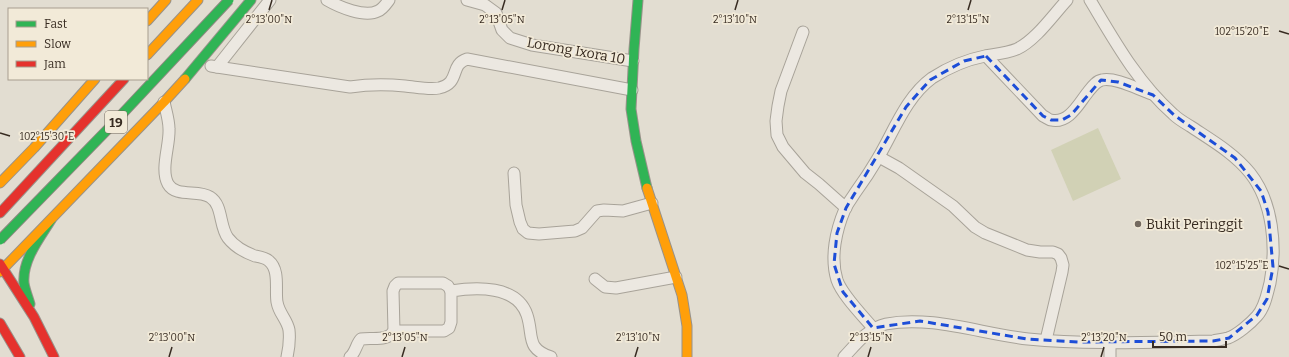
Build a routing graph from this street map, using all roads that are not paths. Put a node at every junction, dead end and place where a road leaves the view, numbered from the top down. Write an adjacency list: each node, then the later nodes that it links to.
1 (166, 0): 12 (main road)
2 (198, 0): 14 (main road)
3 (229, 0): 37 (main road, 19, bridge)
4 (251, 0): 17 (main road)
5 (270, 0): 18 (street)
6 (327, 0): 7 (street)
7 (389, 0)
8 (467, 0): 16 (street, Lorong Ixora 10)
9 (638, 0): 16 (main road)
10 (1067, 0): 15 (street)
11 (1090, 0): 22 (street)
12 (148, 20)
13 (803, 32): 31 (street)
14 (148, 54)
15 (986, 56): 22 (street); 25 (street)
16 (633, 61): 21 (main road)
17 (199, 63): 18 (street); 23 (main road)
18 (217, 67): 21 (street)
19 (94, 80): 24 (main road)
20 (123, 80): 32 (main road, 19)
21 (632, 90): 30 (main road)
22 (1153, 94): 47 (street)
23 (164, 102): 26 (main road); 52 (street)
24 (34, 148): 28 (main road); 29 (main road)
25 (878, 157): 31 (street); 46 (street)
26 (98, 172): 34 (main road); 35 (main road)
27 (514, 173): 30 (street)
28 (2, 179)
29 (0, 194)
30 (652, 204): 39 (main road)
31 (846, 208): 44 (street)
32 (0, 213)
33 (0, 219): 36 (main road)
34 (51, 220): 38 (main road); 42 (main road)
35 (34, 223)
36 (26, 228)
37 (0, 240)
38 (1, 268): 42 (main road)
39 (676, 277): 40 (street); 55 (main road)
40 (595, 279)
41 (451, 291): 45 (street); 45 (street); 54 (street)
42 (34, 317): 51 (main road)
43 (0, 323): 50 (main road)
44 (873, 328): 46 (street); 56 (street)
45 (394, 332): 53 (street)
46 (1046, 340): 47 (street)
47 (1110, 342): 57 (street)
48 (5, 351): 49 (main road)
49 (15, 357)
50 (20, 357)
51 (54, 357)
52 (287, 357)
53 (350, 357)
54 (551, 357)
55 (687, 357)
56 (844, 357)
57 (1110, 357)

